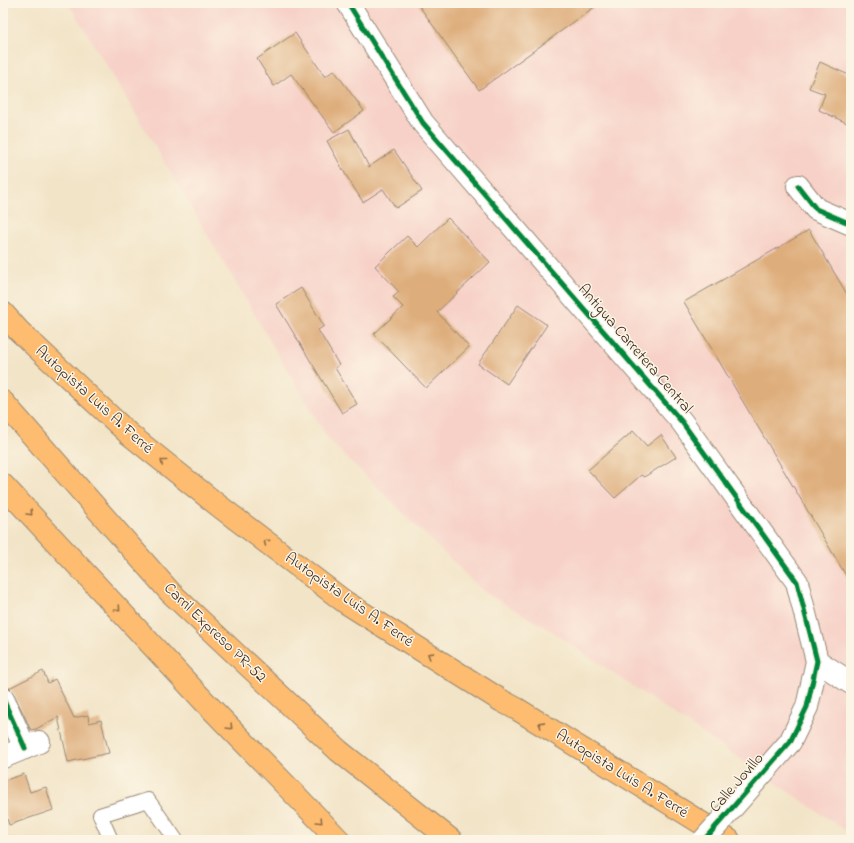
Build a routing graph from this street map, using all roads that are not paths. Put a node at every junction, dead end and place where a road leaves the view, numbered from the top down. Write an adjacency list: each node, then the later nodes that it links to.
1 (348, 3): 7 (street, Antigua Carretera Central)
2 (798, 186): 3 (street)
3 (851, 224)
4 (3, 313): 17 (highway, Autopista Luis A. Ferré, one-way to 4)
5 (3, 402): 15 (highway, Carril Expreso PR-52)
6 (3, 485): 14 (highway, one-way to 14)
7 (817, 661): 8 (street); 10 (street, Antigua Carretera Central)
8 (851, 683)
9 (3, 699): 11 (street)
10 (790, 742): 16 (street, Calle Jovillo, bridge)
11 (3, 757)
12 (111, 840): 13 (lane)
13 (176, 840)
14 (339, 840)
15 (451, 840)
16 (704, 840)
17 (729, 840)

